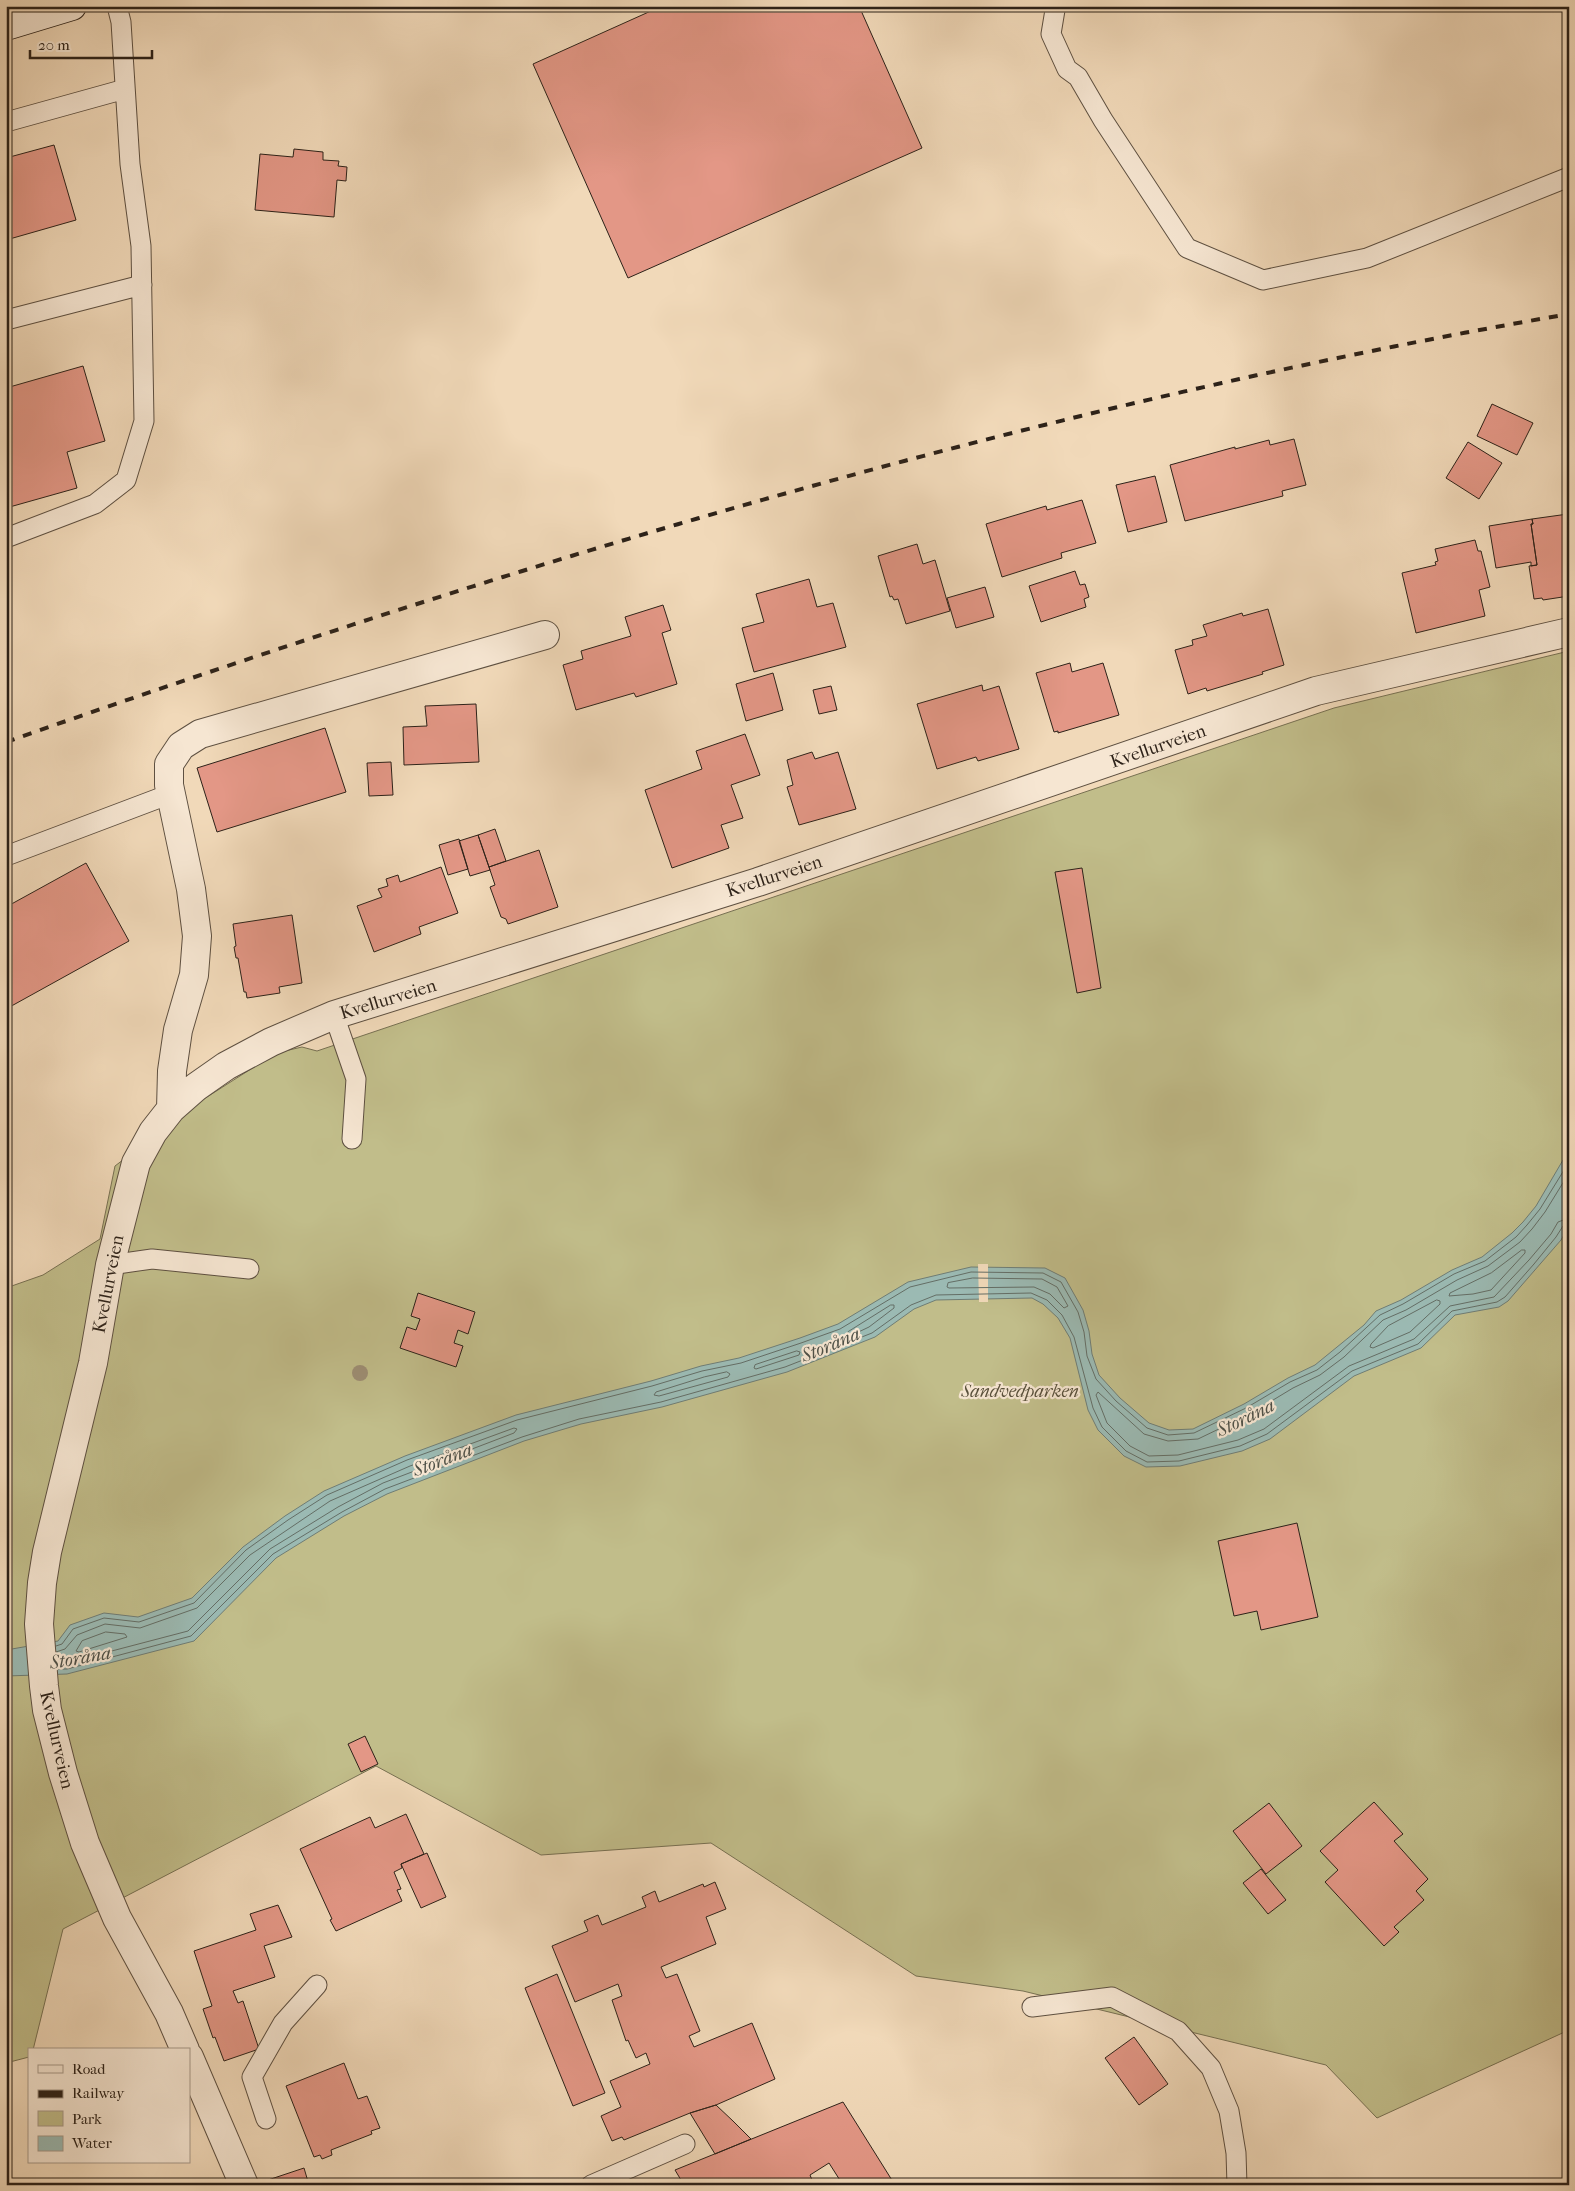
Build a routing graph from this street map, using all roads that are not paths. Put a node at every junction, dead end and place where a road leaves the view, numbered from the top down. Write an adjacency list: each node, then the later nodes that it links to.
1 (72, 6): 4 (street)
2 (117, 6): 5 (lane)
3 (1054, 10): 7 (lane)
4 (6, 26)
5 (125, 89): 6 (lane); 8 (lane)
6 (6, 122)
7 (1569, 177)
8 (142, 285): 9 (lane); 10 (lane)
9 (6, 320)
10 (6, 538)
11 (1569, 632): 15 (street, Kvellurveien)
12 (545, 636): 13 (street)
13 (170, 794): 14 (lane); 16 (street)
14 (6, 856)
15 (334, 1015): 16 (street, Kvellurveien); 17 (lane)
16 (171, 1109): 18 (street, Kvellurveien)
17 (352, 1138)
18 (110, 1265): 19 (lane); 22 (street, Kvellurveien)
19 (249, 1269)
20 (317, 1985): 24 (lane)
21 (1032, 2006): 28 (lane)
22 (185, 2048)
23 (190, 2059): 26 (street)
24 (266, 2119)
25 (685, 2144): 27 (lane)
26 (244, 2185)
27 (592, 2185)
28 (1237, 2185)

